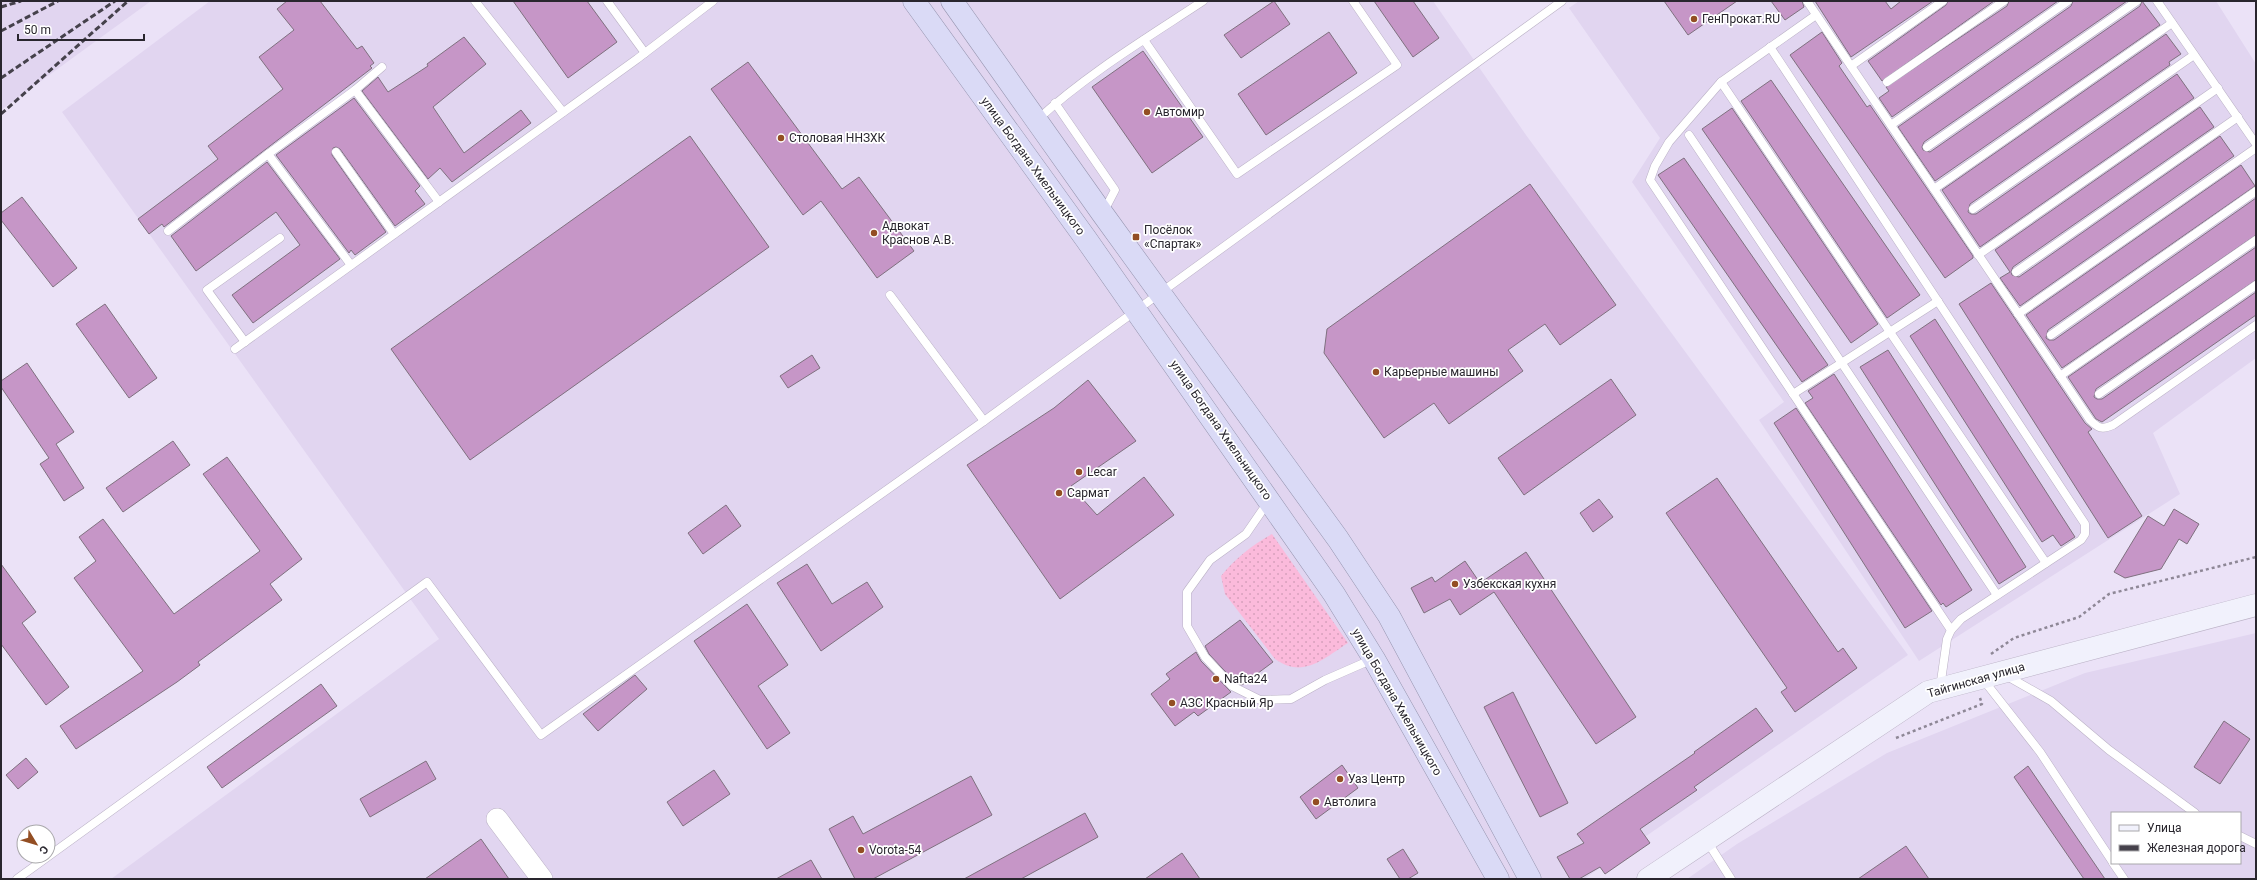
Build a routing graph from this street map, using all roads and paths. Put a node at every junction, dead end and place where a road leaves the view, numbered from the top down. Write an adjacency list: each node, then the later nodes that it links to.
1 (475, 1): 28 (lane)
2 (607, 1): 19 (lane)
3 (712, 1): 19 (lane)
4 (914, 1): 54 (highway, улица Богдана Хмельницкого)
5 (952, 1): 30 (highway)
6 (1203, 1): 17 (lane)
7 (1353, 1): 17 (lane)
8 (1562, 1): 51 (lane)
9 (1807, 1): 15 (lane)
10 (1943, 1): 21 (lane)
11 (2004, 1): 24 (lane)
12 (2068, 1): 31 (lane)
13 (2137, 1): 34 (lane)
14 (2157, 1): 16 (lane)
15 (1816, 15): 18 (lane); 21 (lane)
16 (2172, 23): 20 (lane); 38 (lane)
17 (1144, 40): 27 (lane)
18 (1770, 47): 23 (lane); 53 (lane)
19 (645, 52): 28 (lane)
20 (2194, 55): 25 (lane); 41 (lane)
21 (1851, 66): 31 (lane)
22 (382, 68): 26 (lane)
23 (1720, 82): 57 (lane); 63 (lane)
24 (1887, 82)
25 (2218, 88): 29 (lane); 47 (lane)
26 (355, 90): 37 (lane); 40 (lane)
27 (1055, 103): 30 (lane); 42 (lane)
28 (563, 112): 40 (lane)
29 (2238, 117): 33 (lane); 49 (lane)
30 (1037, 120): 42 (highway)
31 (1891, 125): 38 (lane)
32 (1689, 135): 61 (lane)
33 (2256, 144)
34 (1927, 147)
35 (2256, 148): 55 (lane)
36 (336, 152): 44 (lane)
37 (268, 154): 43 (lane); 48 (lane)
38 (1934, 189): 47 (lane)
39 (2256, 191): 58 (lane)
40 (439, 202): 44 (lane)
41 (1973, 209)
42 (1102, 213): 51 (highway)
43 (168, 231)
44 (394, 234): 48 (lane)
45 (280, 238): 59 (lane)
46 (2256, 240): 62 (lane)
47 (1978, 255): 55 (lane)
48 (351, 266): 59 (lane)
49 (2016, 272)
50 (2256, 285): 64 (lane)
51 (1160, 292): 54 (lane); 67 (highway)
52 (890, 295): 65 (lane)
53 (1938, 301): 57 (lane); 69 (lane)
54 (1135, 310): 65 (lane); 66 (highway, улица Богдана Хмельницкого)
55 (2018, 314): 62 (lane)
56 (2256, 325): 62 (lane)
57 (1890, 332): 61 (lane); 69 (lane)
58 (2051, 334)
59 (245, 342): 60 (lane)
60 (235, 349)
61 (1841, 363): 63 (lane); 70 (lane)
62 (2060, 376)
63 (1793, 394): 72 (lane)
64 (2100, 394)
65 (984, 421): 83 (lane)
66 (1270, 500): 68 (highway, улица Богдана Хмельницкого); 73 (lane)
67 (1338, 539): 68 (highway); 86 (highway)
68 (1311, 560): 73 (highway, улица Богдана Хмельницкого)
69 (2046, 563): 70 (lane)
70 (1997, 595): 72 (lane)
71 (2256, 605): 74 (main road, Тайгинская улица)
72 (1950, 630): 75 (lane)
73 (1374, 659): 85 (highway, улица Богдана Хмельницкого)
74 (1992, 675): 75 (main road, Тайгинская улица); 76 (lane); 81 (lane)
75 (1940, 689): 79 (main road, Тайгинская улица)
76 (2194, 812)
77 (497, 819): 84 (street)
78 (2241, 836): 80 (lane)
79 (1706, 840): 87 (main road, Тайгинская улица); 88 (lane)
80 (2256, 844)
81 (2111, 859)
82 (2114, 864): 89 (lane)
83 (17, 879)
84 (542, 879)
85 (1498, 879)
86 (1530, 879)
87 (1648, 879)
88 (1732, 879)
89 (2124, 879)

